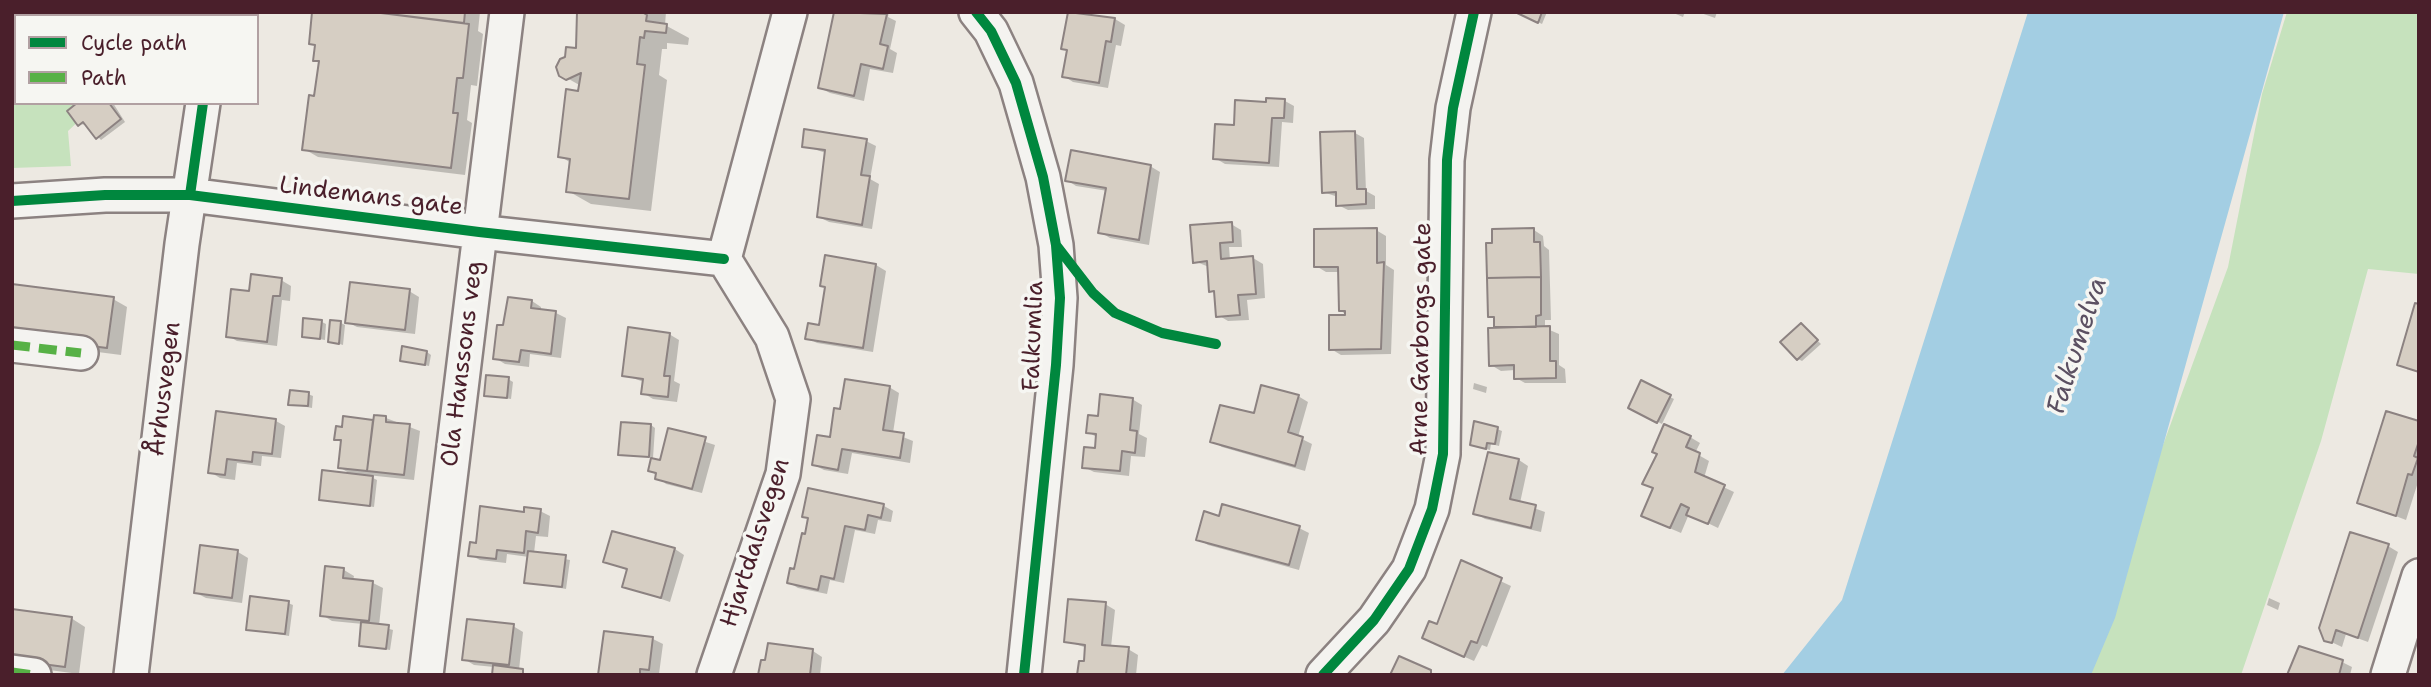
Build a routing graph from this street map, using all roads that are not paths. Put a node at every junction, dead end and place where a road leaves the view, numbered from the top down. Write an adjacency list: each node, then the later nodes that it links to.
1 (507, 12): 8 (street, Ola Hanssons veg)
2 (790, 12): 9 (street)
3 (976, 12): 18 (street, Falkumlia)
4 (1474, 12): 19 (street, Arne Garborgs gate)
5 (203, 105): 6 (street, Århusvegen)
6 (190, 195): 7 (street, Lindemans gate); 8 (street, Lindemans gate); 15 (street, Århusvegen)
7 (12, 201)
8 (479, 232): 9 (street, Lindemans gate); 16 (street, Ola Hanssons veg)
9 (724, 259): 17 (street, Hjartdalsvegen)
10 (12, 345): 11 (street)
11 (81, 353)
12 (2419, 576): 20 (street)
13 (12, 671): 14 (street)
14 (34, 675)
15 (131, 675)
16 (426, 675)
17 (714, 675)
18 (1024, 675)
19 (1323, 675)
20 (2388, 675)

